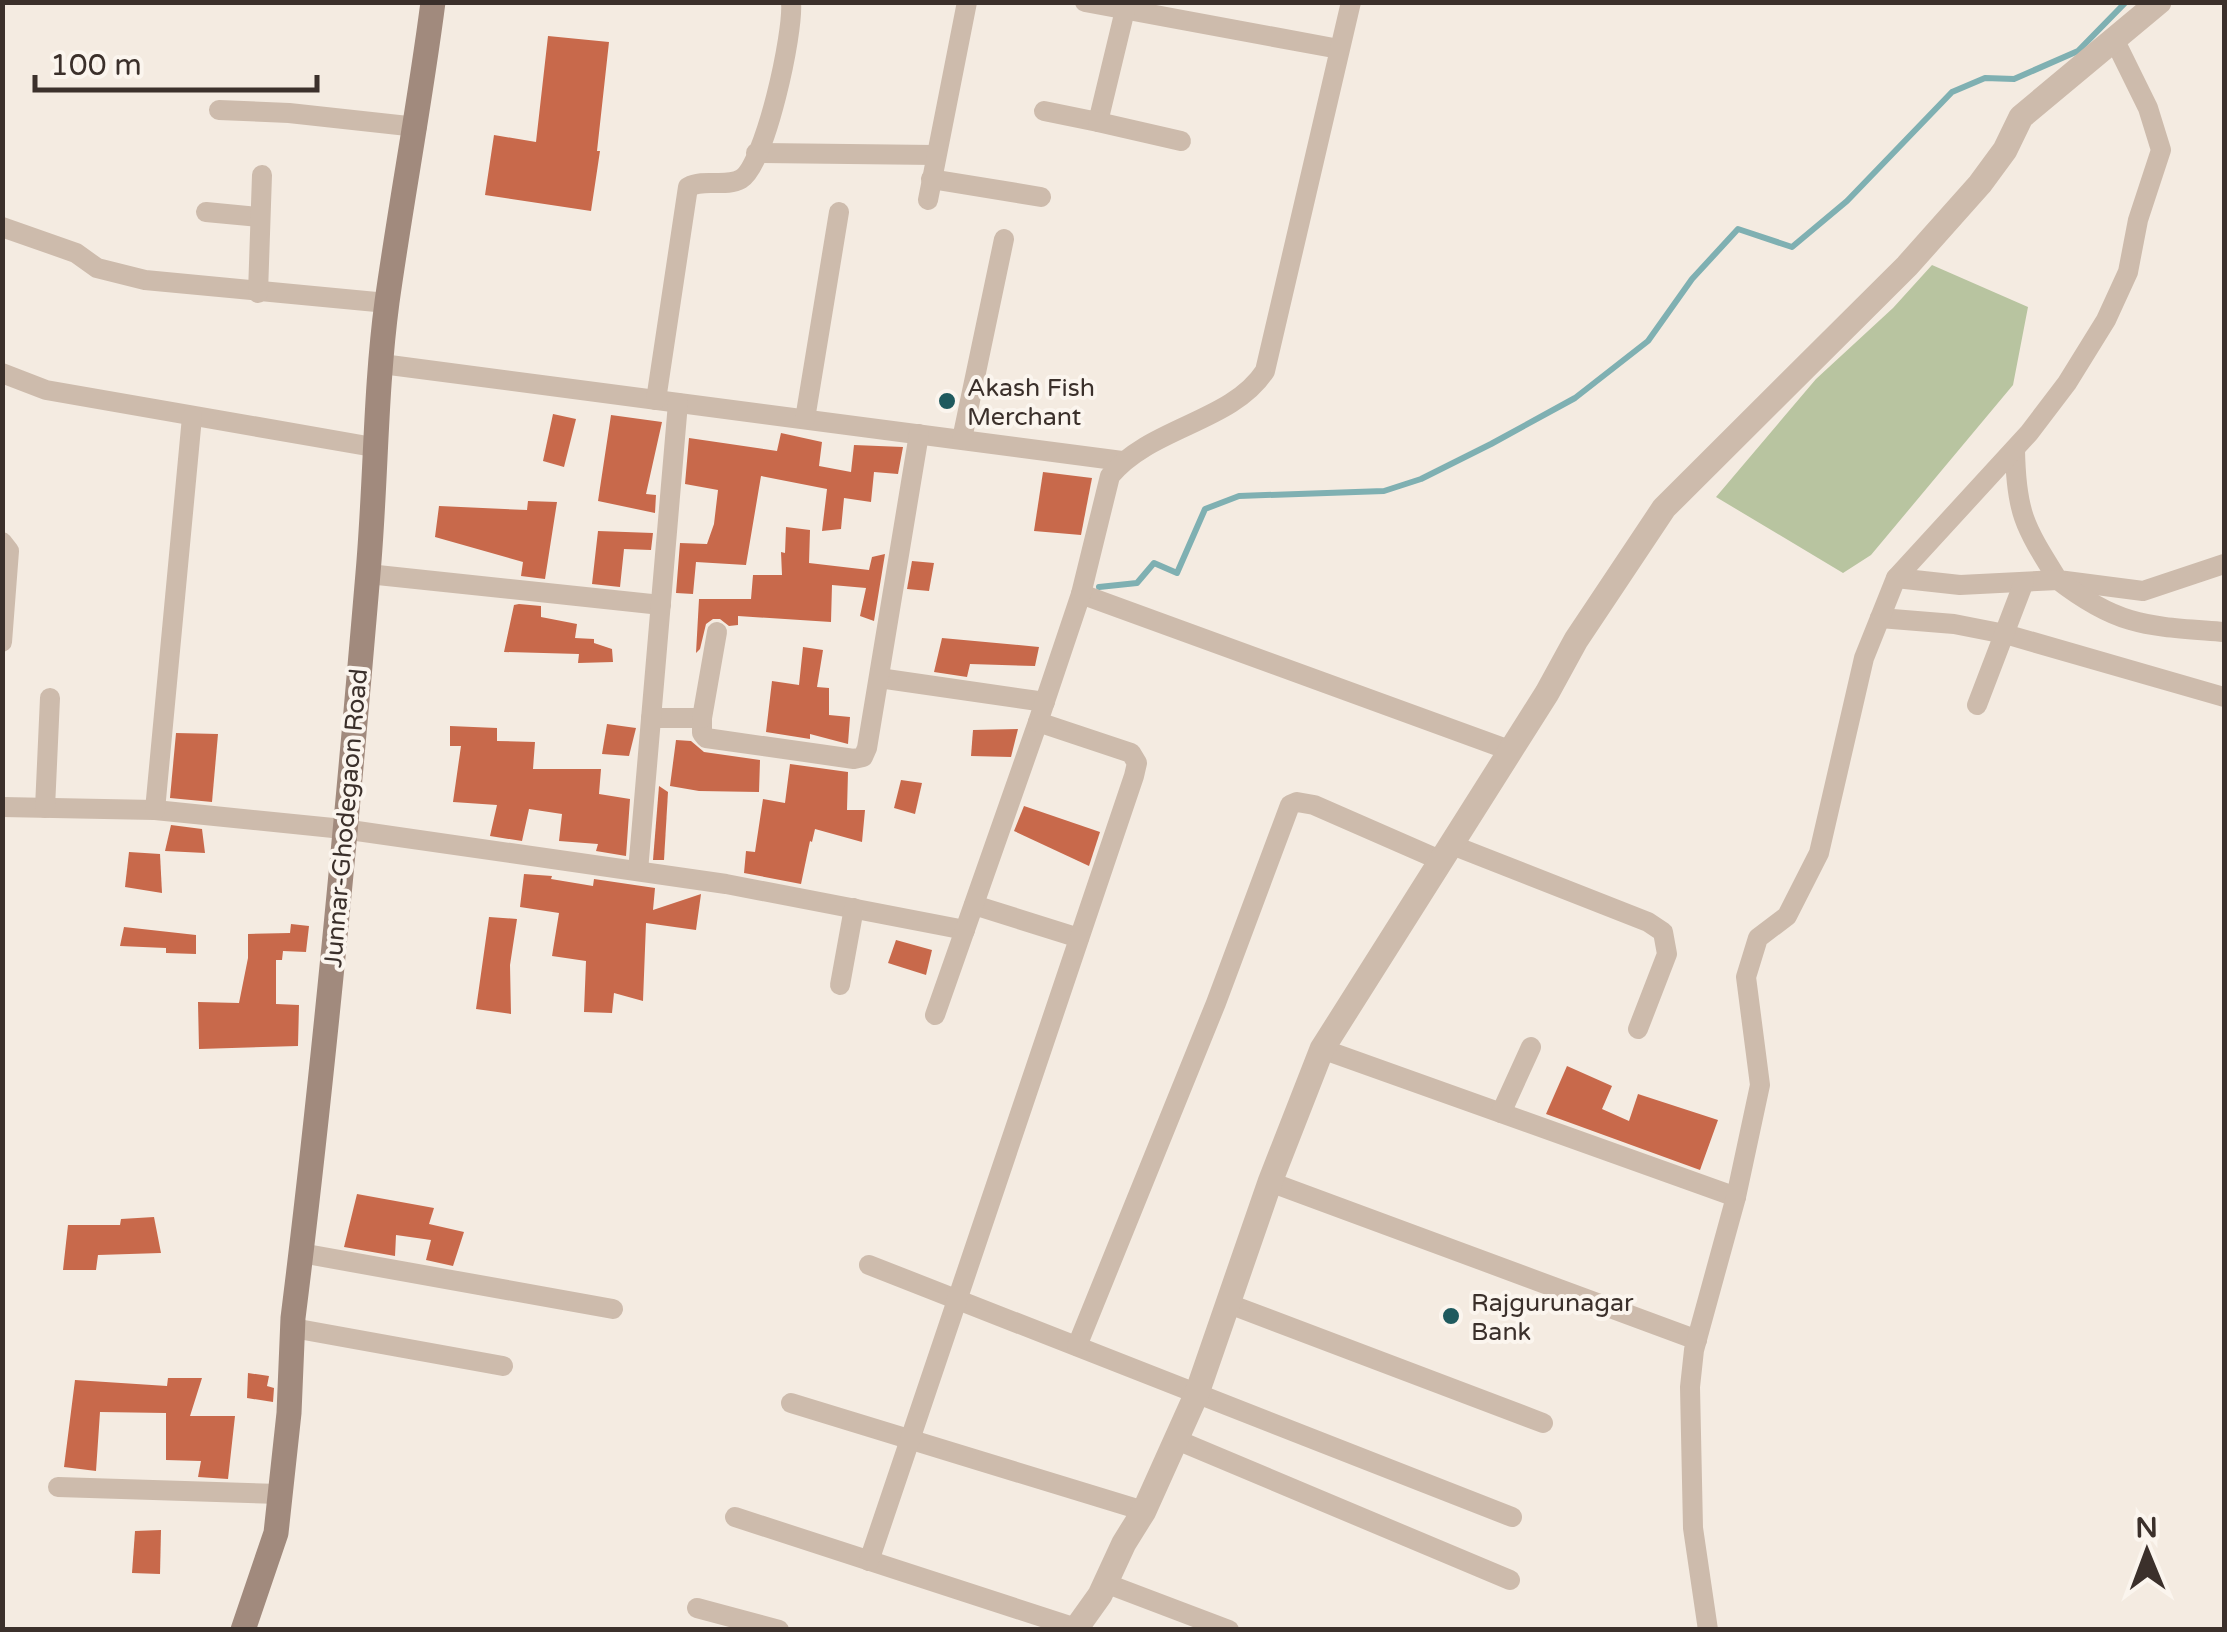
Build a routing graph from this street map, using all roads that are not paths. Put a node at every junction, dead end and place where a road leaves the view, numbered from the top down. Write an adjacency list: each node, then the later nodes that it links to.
1 (433, 2): 13 (main road, Junnar-Ghodegaon Road)
2 (791, 2): 15 (street)
3 (967, 2): 16 (street)
4 (1085, 2): 7 (street)
5 (1352, 2): 9 (street)
6 (2159, 2): 8 (street)
7 (1125, 10): 9 (street); 12 (street)
8 (2114, 40): 34 (street); 56 (street)
9 (1340, 48): 35 (street)
10 (219, 110): 13 (street)
11 (1044, 111): 12 (street)
12 (1098, 122): 14 (street)
13 (417, 127): 25 (main road, Junnar-Ghodegaon Road)
14 (1181, 141)
15 (756, 154): 16 (street); 28 (street)
16 (935, 155): 18 (street)
17 (262, 174): 21 (street)
18 (1042, 197)
19 (206, 212): 21 (street)
20 (838, 212): 30 (street)
21 (259, 216): 24 (street)
22 (2, 227): 24 (street)
23 (1004, 239): 32 (street)
24 (258, 292): 25 (street)
25 (387, 303): 26 (main road, Junnar-Ghodegaon Road)
26 (382, 364): 28 (street); 33 (main road, Junnar-Ghodegaon Road)
27 (2, 373): 29 (street)
28 (667, 401): 30 (street); 43 (street)
29 (192, 417): 33 (street); 59 (street)
30 (805, 419): 31 (street)
31 (919, 434): 32 (street); 49 (street)
32 (962, 439): 35 (street)
33 (373, 447): 38 (main road, Junnar-Ghodegaon Road)
34 (2015, 449): 39 (street); 40 (street)
35 (1122, 461): 42 (street)
36 (2, 542): 48 (street)
37 (2224, 564): 40 (street)
38 (368, 574): 43 (street); 60 (main road, Junnar-Ghodegaon Road)
39 (1896, 578): 41 (street); 44 (street)
40 (2058, 580): 41 (street); 46 (street)
41 (2024, 582): 47 (street)
42 (1081, 594): 53 (street); 56 (street)
43 (660, 605): 54 (street)
44 (1880, 618): 47 (street); 74 (street)
45 (717, 632): 55 (street)
46 (2224, 632)
47 (2004, 634): 51 (street); 52 (street)
48 (2, 642)
49 (879, 678): 53 (street); 55 (street)
50 (50, 698): 58 (street)
51 (2224, 698)
52 (1977, 704)
53 (1042, 712): 63 (street); 66 (street)
54 (651, 718): 55 (street); 62 (street)
55 (702, 718)
56 (1510, 750): 61 (street)
57 (2, 807): 58 (street)
58 (45, 808): 59 (street)
59 (155, 810): 60 (street)
60 (344, 829): 62 (street); 75 (main road, Junnar-Ghodegaon Road)
61 (1447, 853): 69 (street); 71 (street); 82 (street)
62 (638, 871): 64 (street)
63 (974, 905): 65 (street); 66 (street)
64 (854, 908): 65 (street); 67 (street)
65 (966, 930): 68 (street)
66 (1079, 938): 77 (street)
67 (840, 984)
68 (936, 1015)
69 (1638, 1030)
70 (1530, 1047): 72 (street)
71 (1322, 1049): 72 (street); 73 (street)
72 (1500, 1113): 74 (street)
73 (1270, 1182): 78 (street); 81 (street)
74 (1736, 1197): 81 (street)
75 (301, 1253): 79 (street); 80 (main road, Junnar-Ghodegaon Road)
76 (869, 1266): 77 (street)
77 (956, 1299): 82 (street); 87 (street)
78 (1229, 1304): 84 (street); 86 (street)
79 (613, 1309)
80 (293, 1328): 83 (street); 90 (main road, Junnar-Ghodegaon Road)
81 (1697, 1340): 103 (street)
82 (1076, 1346): 84 (street)
83 (504, 1366)
84 (1198, 1393): 88 (street); 92 (street)
85 (791, 1404): 87 (street)
86 (1542, 1423)
87 (907, 1440): 91 (street); 94 (street)
88 (1177, 1440): 91 (street); 95 (street)
89 (58, 1487): 90 (street)
90 (280, 1494): 100 (main road, Junnar-Ghodegaon Road)
91 (1144, 1511): 96 (street)
92 (1512, 1516)
93 (735, 1517): 94 (street)
94 (869, 1560): 99 (street)
95 (1510, 1580)
96 (1105, 1584): 98 (street); 99 (street)
97 (696, 1608): 101 (street)
98 (1204, 1625): 102 (street)
99 (1075, 1629)
100 (243, 1630)
101 (779, 1630)
102 (1229, 1630)
103 (1708, 1630)

